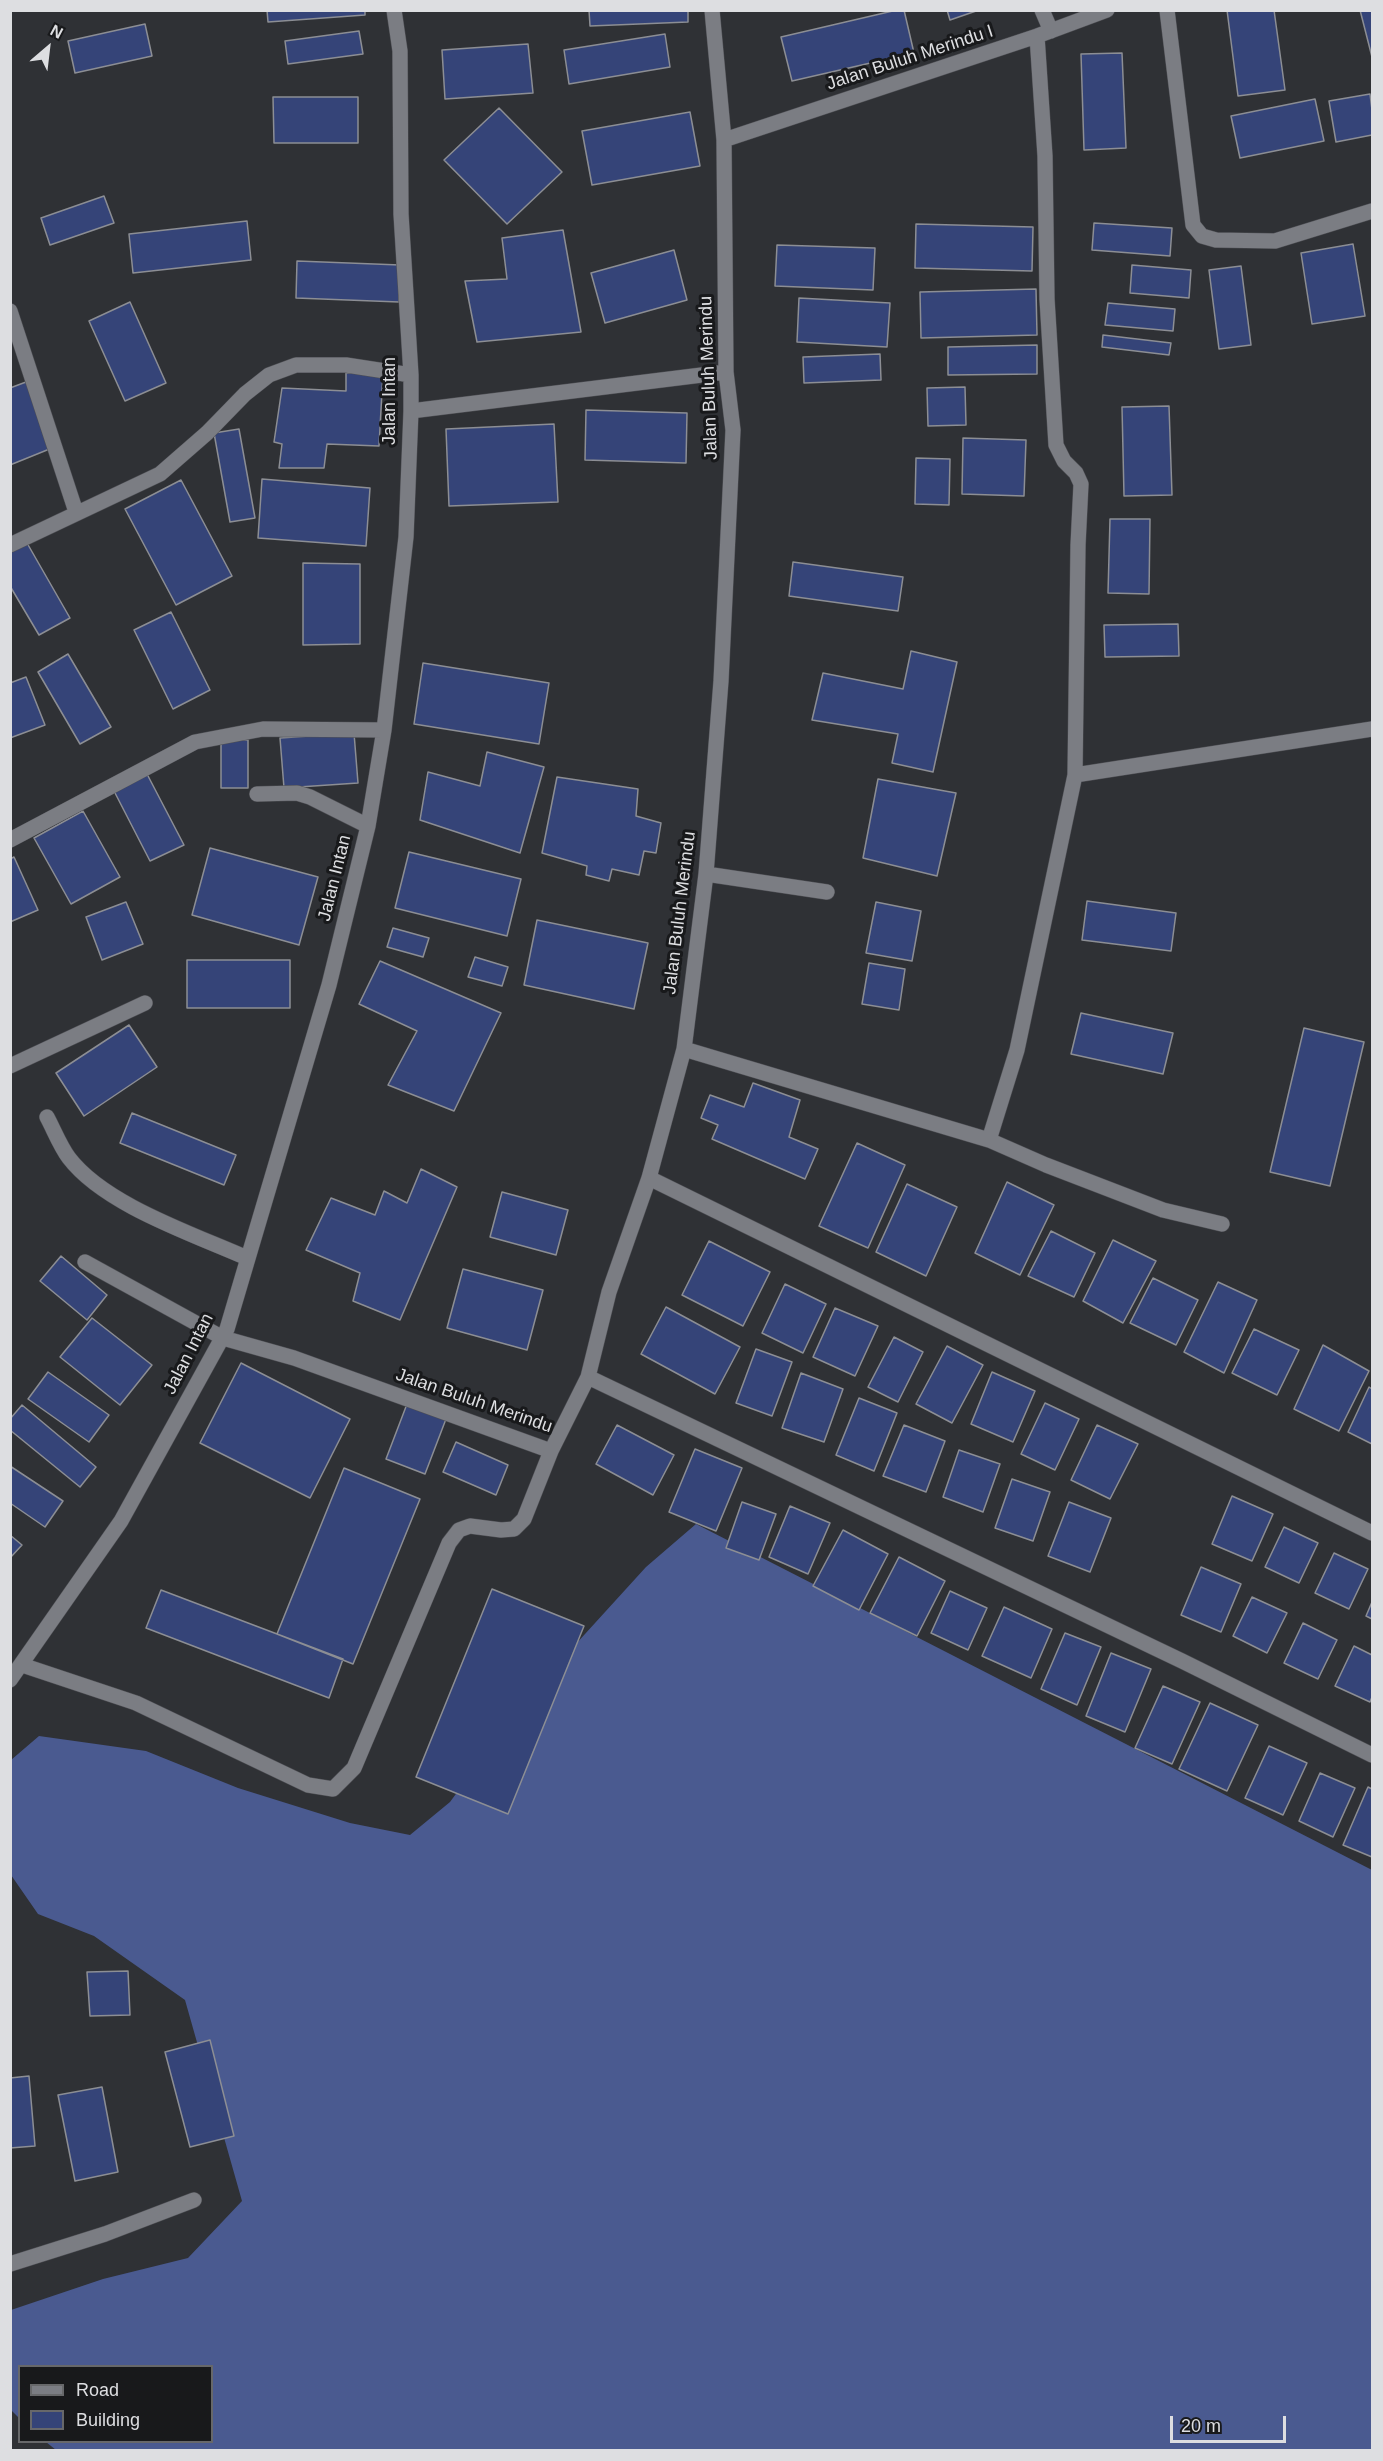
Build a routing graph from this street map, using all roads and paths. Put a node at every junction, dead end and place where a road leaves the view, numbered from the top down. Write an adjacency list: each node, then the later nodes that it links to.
1 (394, 10): 11 (street, Jalan Intan)
2 (712, 10): 7 (street, Jalan Buluh Merindu)
3 (1042, 10): 6 (street)
4 (1107, 10): 6 (street, Jalan Buluh Merindu I)
5 (1167, 10): 8 (street)
6 (1044, 34): 7 (street, Jalan Buluh Merindu I); 17 (street)
7 (724, 140): 10 (street, Jalan Buluh Merindu)
8 (1372, 211)
9 (10, 311): 13 (street)
10 (726, 372): 12 (street); 21 (street, Jalan Buluh Merindu)
11 (411, 375): 12 (street, Jalan Intan); 13 (street)
12 (411, 411): 16 (street, Jalan Intan)
13 (76, 512): 14 (street)
14 (10, 545)
15 (1372, 729): 17 (street)
16 (384, 730): 19 (street, Jalan Intan); 20 (street)
17 (1075, 775): 27 (street)
18 (257, 794): 19 (street)
19 (368, 826): 30 (street, Jalan Intan)
20 (10, 840)
21 (706, 874): 22 (street); 24 (street, Jalan Buluh Merindu)
22 (826, 892)
23 (145, 1003): 25 (street)
24 (684, 1049): 27 (street); 28 (street, Jalan Buluh Merindu)
25 (10, 1066)
26 (47, 1117): 30 (street)
27 (990, 1140): 29 (street)
28 (649, 1178): 33 (street, Jalan Buluh Merindu); 35 (street)
29 (1222, 1224)
30 (247, 1258): 32 (street, Jalan Intan)
31 (85, 1262): 32 (street, Jalan Buluh Merindu)
32 (223, 1338): 34 (street, Jalan Buluh Merindu); 36 (street, Jalan Intan)
33 (588, 1377): 34 (street, Jalan Buluh Merindu); 38 (street)
34 (551, 1451): 36 (street)
35 (1372, 1533)
36 (22, 1665): 37 (street, Jalan Intan)
37 (10, 1680)
38 (1372, 1755)
39 (194, 2200): 40 (street)
40 (10, 2264)

